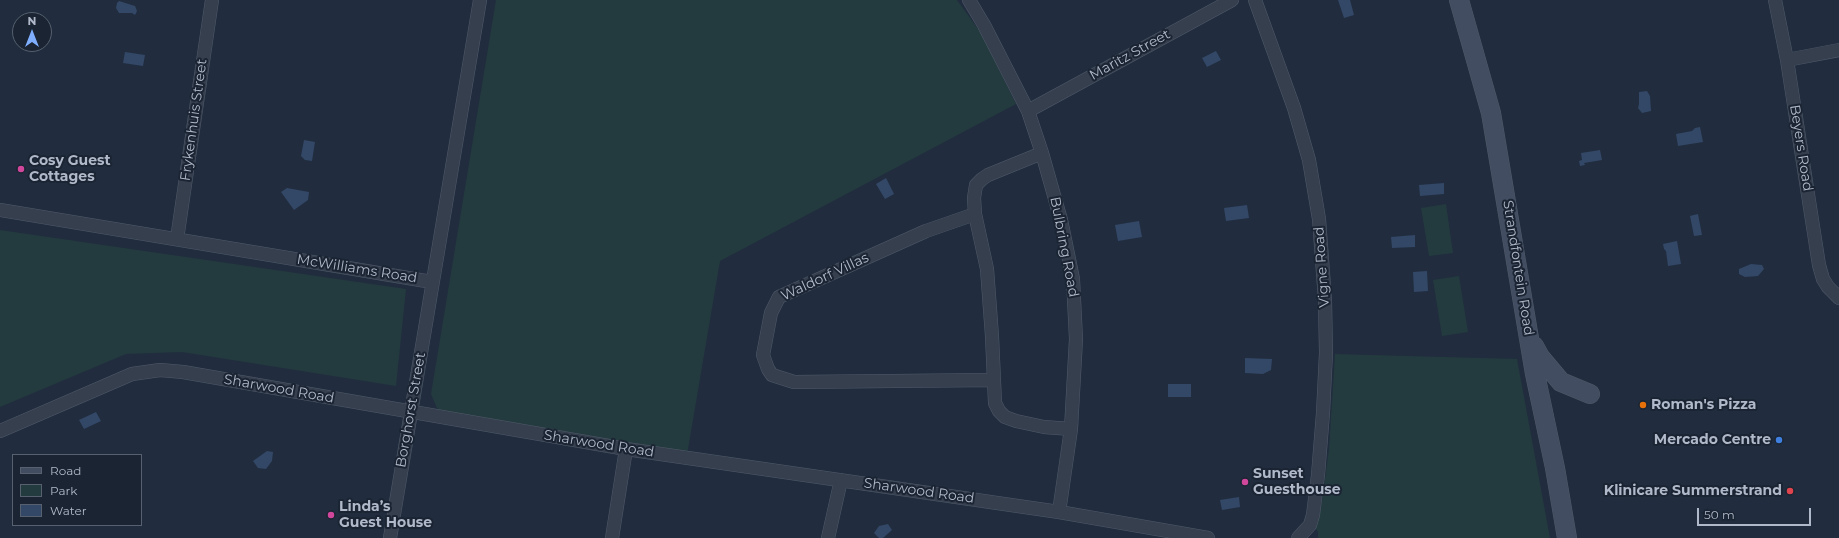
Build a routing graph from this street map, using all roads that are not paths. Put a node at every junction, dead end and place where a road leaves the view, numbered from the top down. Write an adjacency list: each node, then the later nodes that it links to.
1 (212, 0): 14 (street, Frykenhuis Street)
2 (480, 0): 15 (street, McWilliams Road)
3 (969, 0): 10 (street, Bulbring Road)
4 (1232, 0): 10 (street, Maritz Street)
5 (1255, 0): 30 (street, Vigne Road)
6 (1458, 0): 17 (main road, Strandfontein Road)
7 (1775, 0): 9 (street, Beyers Road)
8 (1839, 50): 9 (street)
9 (1787, 60): 16 (street, Beyers Road)
10 (1028, 111): 11 (street, Bulbring Road)
11 (1042, 152): 13 (street); 21 (street, Bulbring Road)
12 (0, 210): 14 (street, McWilliams Road)
13 (975, 214): 18 (street); 18 (street, Waldorf Villas)
14 (177, 239): 15 (street, McWilliams Road)
15 (432, 282): 20 (street, Borghorst Street)
16 (1836, 296)
17 (1529, 338): 19 (main road); 31 (main road, Strandfontein Road)
18 (993, 380): 21 (street)
19 (1590, 394)
20 (411, 412): 22 (street, Sharwood Road); 23 (street, Sharwood Road); 26 (street, Borghorst Street)
21 (1071, 429): 25 (street, Bulbring Road)
22 (0, 431)
23 (626, 449): 24 (street, Sharwood Road); 27 (street)
24 (841, 480): 25 (street, Sharwood Road); 28 (street)
25 (1059, 512): 29 (street, Sharwood Road)
26 (390, 538)
27 (612, 538)
28 (828, 538)
29 (1208, 538)
30 (1298, 538)
31 (1567, 538)

